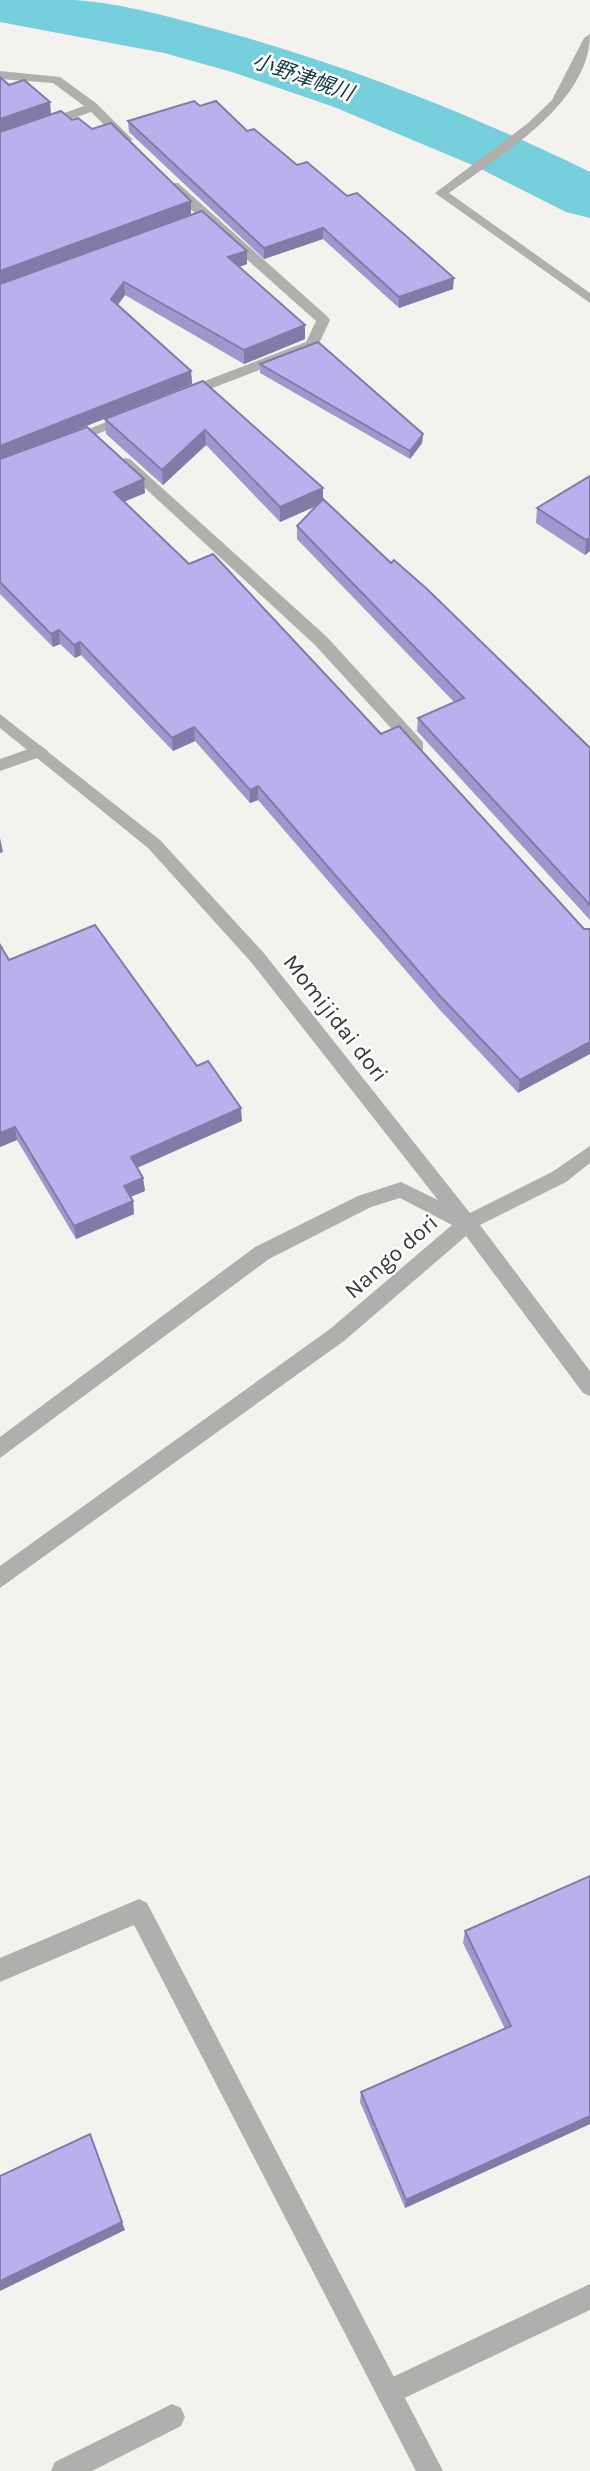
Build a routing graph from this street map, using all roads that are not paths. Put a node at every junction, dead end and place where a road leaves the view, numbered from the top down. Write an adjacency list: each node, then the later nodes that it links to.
1 (590, 38): 7 (street)
2 (0, 75): 3 (street)
3 (93, 107): 4 (street); 5 (street)
4 (0, 140)
5 (140, 153)
6 (158, 171): 8 (street)
7 (590, 299)
8 (169, 401)
9 (143, 411): 10 (street)
10 (100, 440): 11 (street); 14 (street)
11 (52, 447)
12 (0, 720): 13 (street, Momijidai dori)
13 (40, 751): 15 (street); 17 (street, Momijidai dori)
14 (432, 763)
15 (0, 765)
16 (590, 1153): 17 (street)
17 (467, 1223): 18 (street, Momijidai dori); 19 (street, Nango dori); 20 (street, Nango dori)
18 (590, 1387)
19 (0, 1449)
20 (0, 1578)
21 (0, 1970): 23 (street)
22 (590, 2297): 23 (street)
23 (389, 2392): 26 (street)
24 (172, 2417): 25 (street)
25 (64, 2471)
26 (430, 2471)

